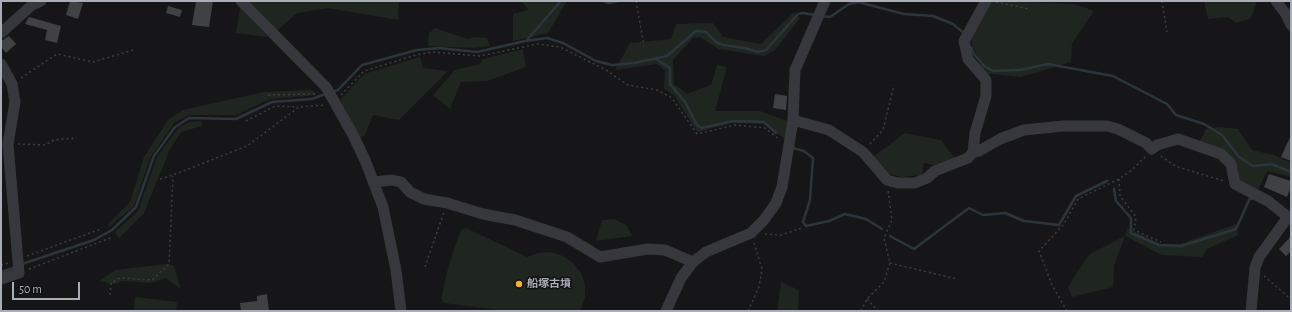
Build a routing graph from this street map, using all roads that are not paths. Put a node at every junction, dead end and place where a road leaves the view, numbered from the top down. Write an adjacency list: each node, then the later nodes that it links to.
1 (41, 1): 7 (street)
2 (241, 1): 11 (street)
3 (986, 1): 10 (street)
4 (1276, 1): 6 (street)
5 (823, 4): 9 (street)
6 (1291, 25)
7 (1, 33)
8 (1, 64): 14 (street)
9 (793, 120): 10 (street); 13 (street)
10 (973, 152): 12 (street)
11 (374, 182): 13 (street); 15 (street)
12 (1289, 218): 17 (street)
13 (693, 262): 16 (street)
14 (1, 279)
15 (401, 311)
16 (666, 311)
17 (1251, 311)

